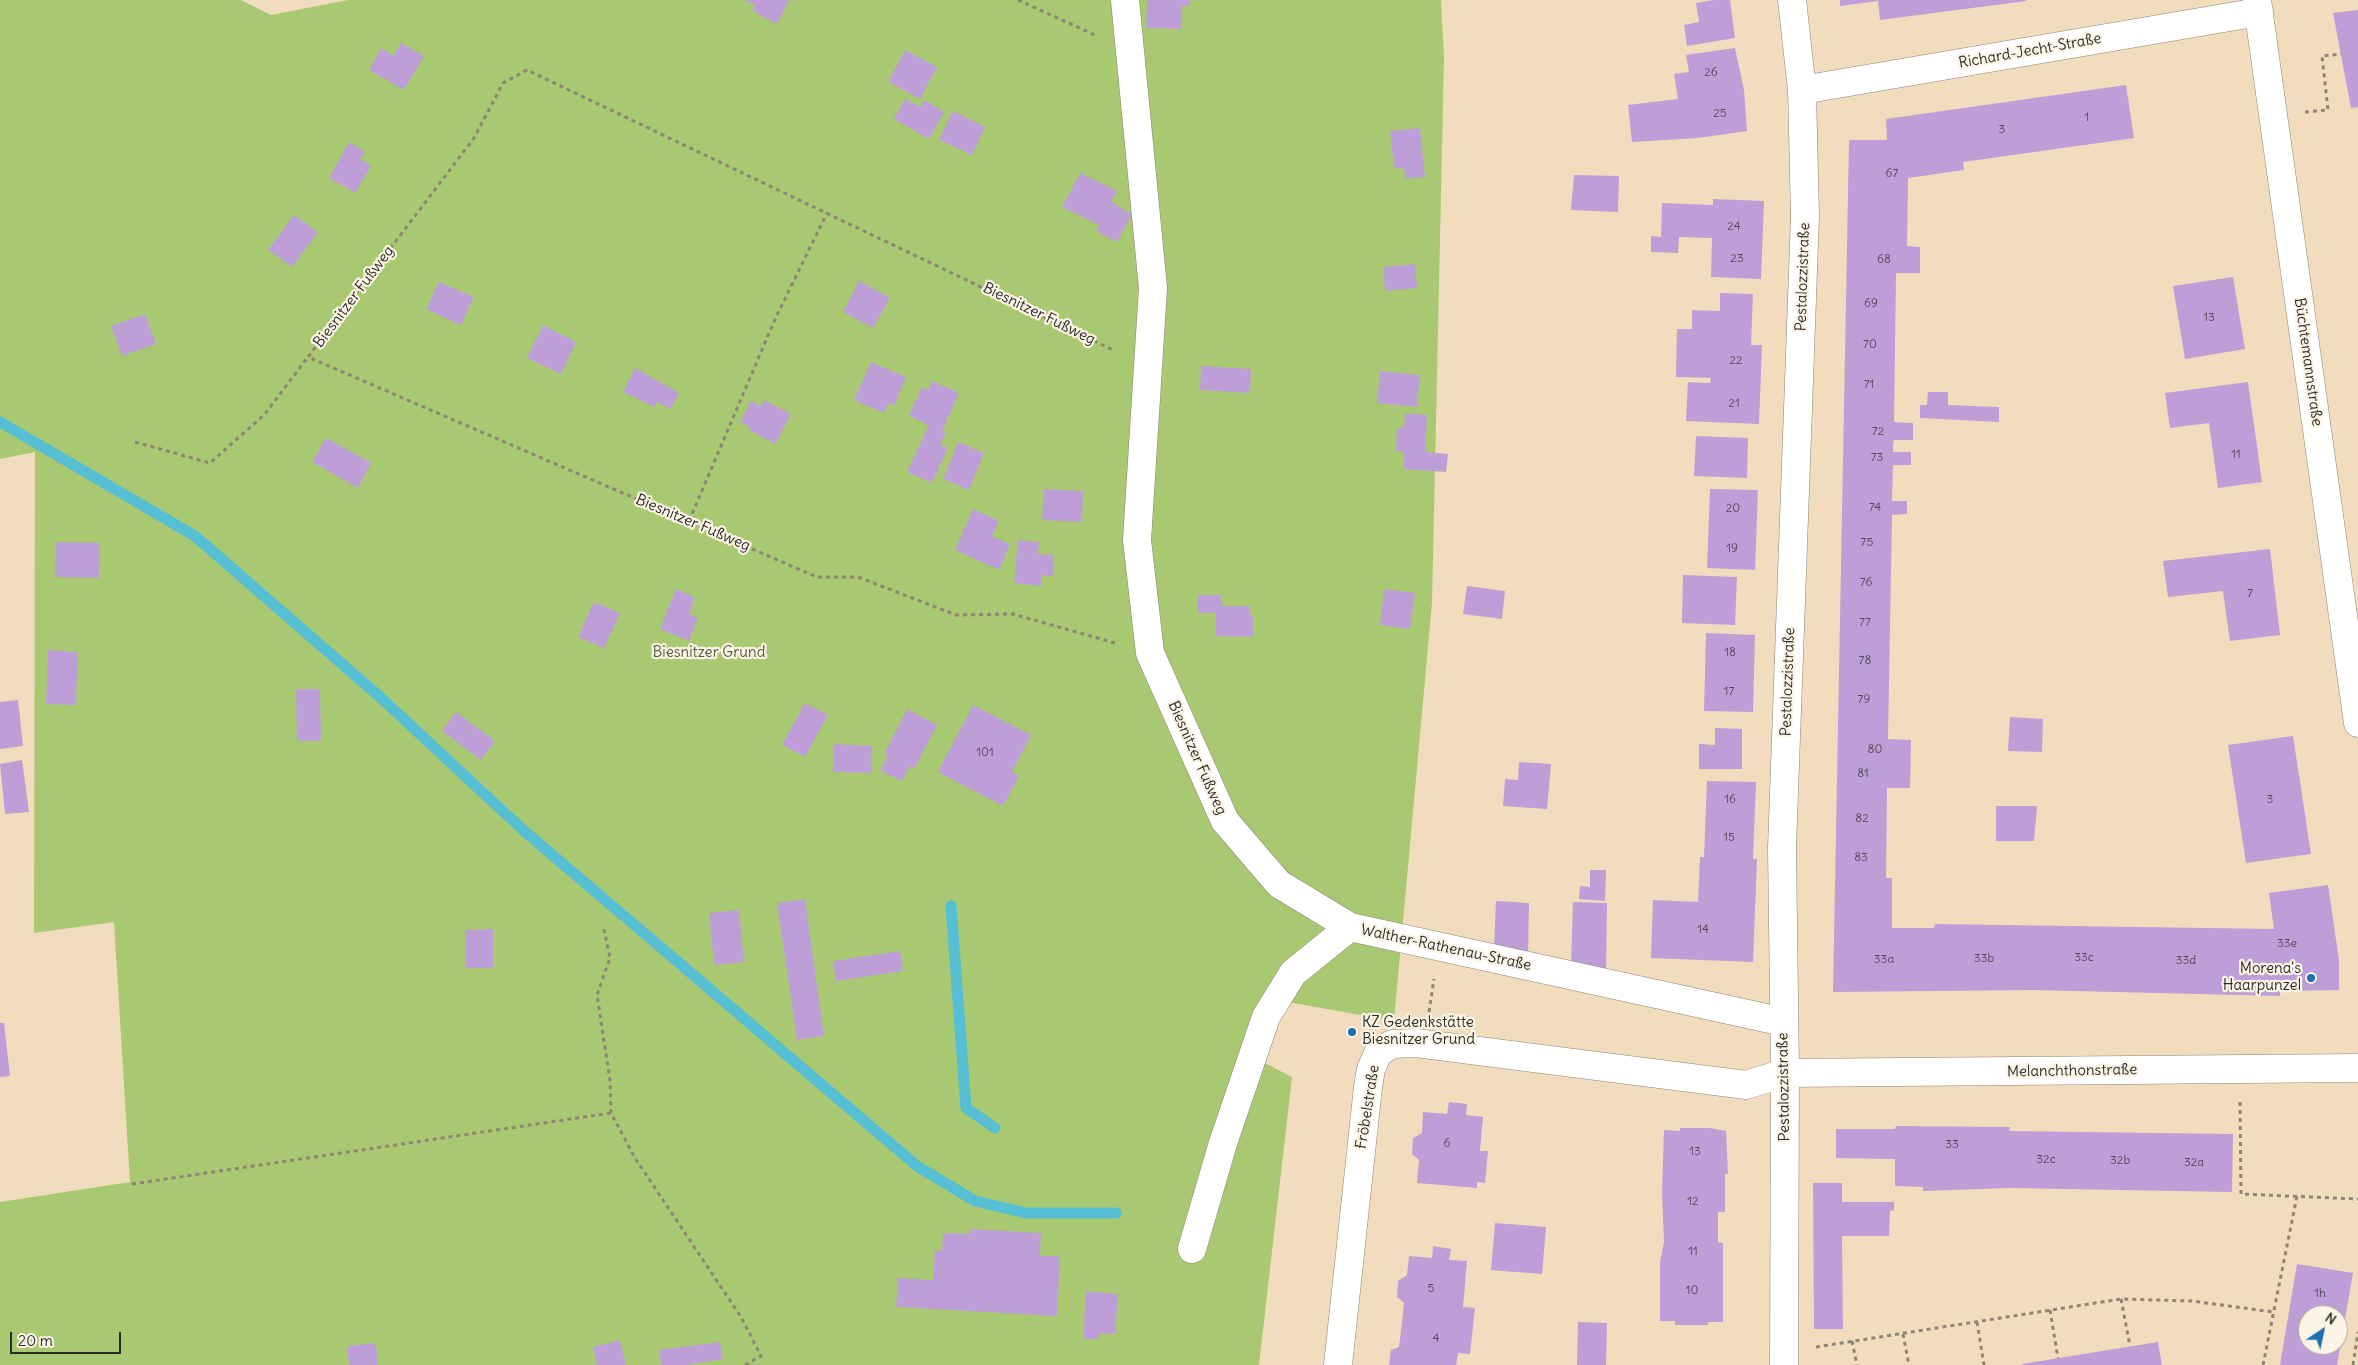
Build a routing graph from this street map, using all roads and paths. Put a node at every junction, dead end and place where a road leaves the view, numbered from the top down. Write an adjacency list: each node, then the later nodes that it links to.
1 (1018, 0): 5 (path)
2 (1125, 0): 5 (street, Biesnitzer Fußweg)
3 (1792, 0): 7 (street, Pestalozzistraße)
4 (2258, 6): 7 (street, Richard-Jecht-Straße); 8 (street, Büchtemannstraße)
5 (1130, 46): 11 (street, Biesnitzer Fußweg)
6 (2341, 54): 8 (path)
7 (1802, 90): 19 (street, Pestalozzistraße)
8 (2274, 116): 15 (street, Büchtemannstraße)
9 (827, 213): 10 (path, Biesnitzer Fußweg); 11 (path, Biesnitzer Fußweg); 13 (path)
10 (308, 357): 12 (path); 13 (path, Biesnitzer Fußweg)
11 (1147, 366): 14 (street, Biesnitzer Fußweg)
12 (135, 442)
13 (689, 521): 14 (path, Biesnitzer Fußweg)
14 (1150, 653): 16 (street, Biesnitzer Fußweg)
15 (2358, 723)
16 (1350, 927): 18 (street, Walther-Rathenau-Straße); 28 (street, Walther-Rathenau-Straße)
17 (604, 929): 24 (path)
18 (1438, 946): 19 (street, Walther-Rathenau-Straße); 20 (path)
19 (1784, 1022): 23 (street, Pestalozzistraße)
20 (1425, 1044): 23 (street, Fröbelstraße); 40 (street, Fröbelstraße)
21 (2358, 1068): 22 (street, Melanchthonstraße)
22 (2239, 1069): 23 (street, Melanchthonstraße); 26 (path)
23 (1785, 1074): 38 (street, Pestalozzistraße)
24 (611, 1113): 25 (path); 39 (path)
25 (132, 1184)
26 (2297, 1196): 27 (path); 31 (path)
27 (2358, 1199)
28 (1192, 1249)
29 (2121, 1299): 30 (path); 31 (path); 36 (path)
30 (2050, 1310): 32 (path); 37 (path)
31 (2273, 1312): 44 (path)
32 (1977, 1322): 34 (path); 43 (path)
33 (2358, 1332): 45 (path)
34 (1903, 1334): 35 (path); 42 (path)
35 (1852, 1341): 38 (path); 41 (path)
36 (2130, 1346)
37 (2058, 1358)
38 (1784, 1359)
39 (745, 1365)
40 (1338, 1365)
41 (1857, 1365)
42 (1909, 1365)
43 (1984, 1365)
44 (2263, 1365)
45 (2353, 1365)

